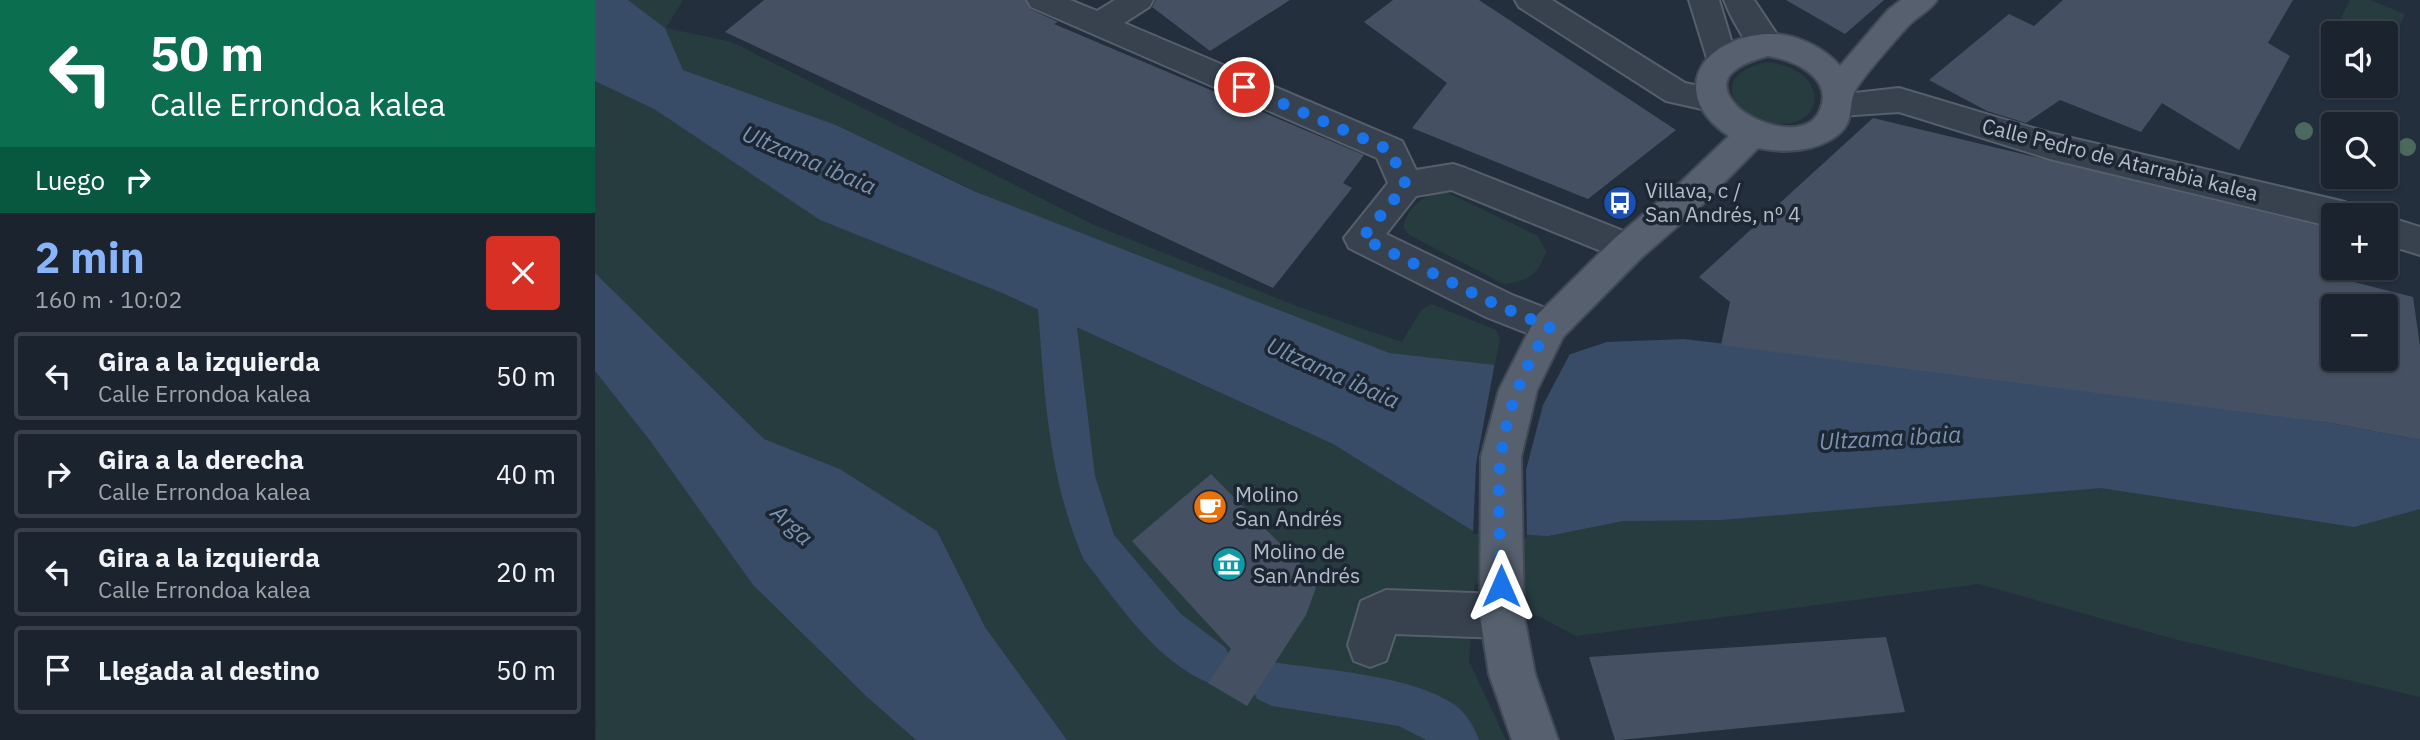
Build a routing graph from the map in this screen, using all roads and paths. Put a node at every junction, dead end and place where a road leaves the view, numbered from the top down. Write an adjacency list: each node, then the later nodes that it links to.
1 (1042, 0): 7 (street)
2 (1138, 0): 7 (street)
3 (1530, 0): 13 (street)
4 (1704, 0): 11 (street)
5 (1739, 0): 8 (street)
6 (1923, 0): 9 (main road)
7 (1099, 24): 16 (street)
8 (1768, 46): 10 (main road); 11 (main road)
9 (1868, 51): 10 (main road); 12 (main road); 14 (street, Calle Pedro de Atarrabia kalea)
10 (1811, 57): 12 (main road)
11 (1721, 60): 13 (main road)
12 (1840, 96): 14 (street, Calle Pedro de Atarrabia kalea); 15 (main road)
13 (1711, 99): 15 (main road)
14 (1899, 100): 17 (street, Calle Pedro de Atarrabia kalea)
15 (1751, 135): 20 (main road)
16 (1406, 185): 20 (street); 21 (street)
17 (2321, 210)
18 (2398, 234): 19 (street)
19 (2420, 241)
20 (1628, 248): 21 (main road)
21 (1543, 337): 22 (main road)
22 (1502, 601): 23 (street); 24 (main road)
23 (1370, 645)
24 (1535, 740)

